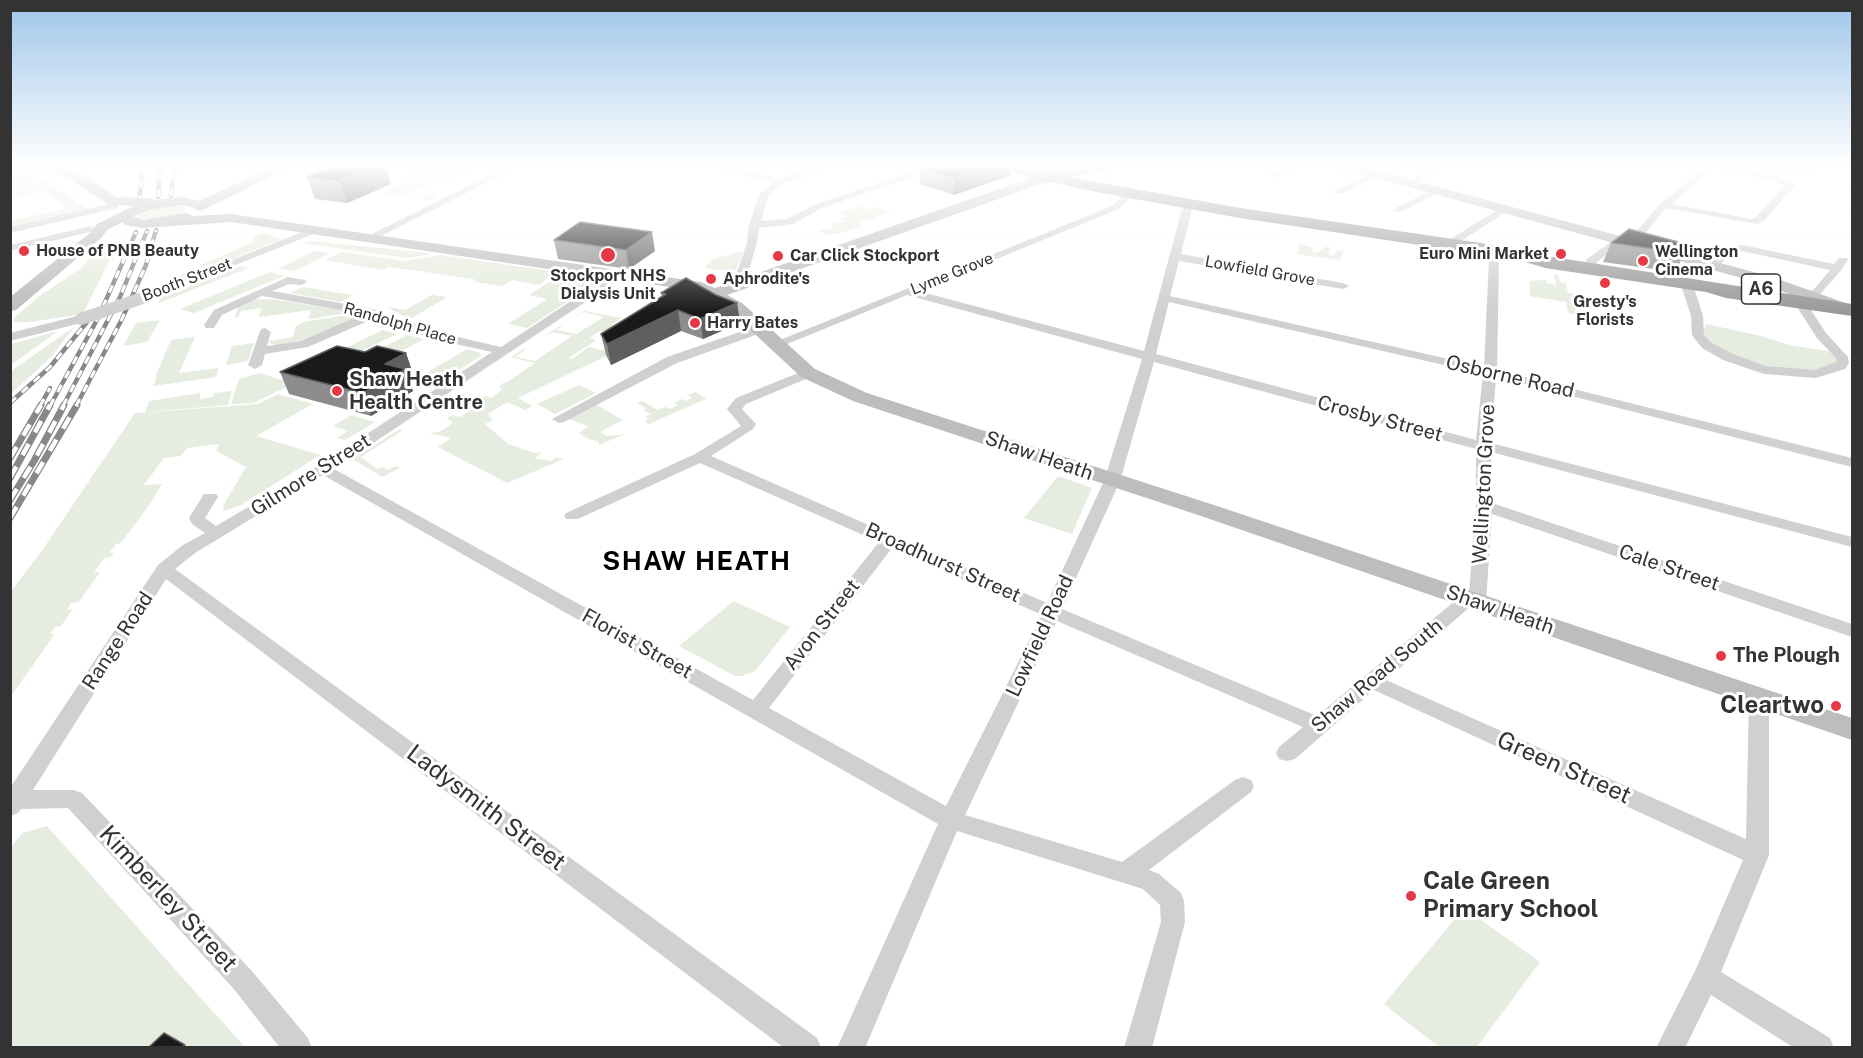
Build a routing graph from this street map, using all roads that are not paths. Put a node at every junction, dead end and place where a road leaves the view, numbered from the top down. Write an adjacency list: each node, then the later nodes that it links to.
1 (98, 213): 23 (street)
2 (113, 213): 25 (main road)
3 (120, 213): 21 (main road)
4 (193, 213): 20 (main road)
5 (225, 213): 19 (main road, Shaw Heath)
6 (418, 213): 26 (street)
7 (758, 213): 22 (street)
8 (803, 213): 22 (street)
9 (950, 213): 35 (main road)
10 (1101, 213): 43 (street, Lyme Grove)
11 (1186, 213): 30 (street, Lowfield Road)
12 (1209, 213): 31 (highway, A6)
13 (1258, 213): 28 (highway, A6)
14 (1498, 213): 28 (street)
15 (1526, 213): 27 (main road)
16 (1655, 213): 27 (street)
17 (1708, 213): 18 (street)
18 (1765, 213)
19 (231, 218): 20 (main road, Shaw Heath); 24 (main road, Shaw Heath)
20 (173, 221): 21 (main road, Shaw Heath)
21 (142, 224): 25 (main road, Shaw Heath)
22 (754, 225): 40 (street)
23 (10, 230)
24 (312, 231): 26 (main road, Shaw Heath); 52 (street, Booth Street, bridge)
25 (93, 232): 29 (street); 48 (main road)
26 (367, 238): 34 (main road, Shaw Heath)
27 (1626, 241): 33 (street); 37 (main road)
28 (1455, 245): 32 (highway, A6)
29 (10, 248)
30 (1177, 257): 41 (street, Lowfield Grove); 46 (street, Lowfield Road)
31 (1494, 258): 32 (highway, A6); 62 (street, Wellington Grove)
32 (1545, 262): 33 (highway, A6)
33 (1593, 268): 39 (highway, A6)
34 (573, 269): 36 (main road, Shaw Heath); 45 (street)
35 (776, 274): 40 (main road); 50 (main road)
36 (619, 275): 44 (main road, Shaw Heath); 45 (street, Gilmore Street)
37 (1712, 276): 39 (highway, A6); 47 (highway, A6); 47 (street)
38 (301, 282): 42 (street)
39 (1686, 282): 47 (street)
40 (738, 286): 44 (main road)
41 (1343, 286)
42 (261, 292): 51 (street, Randolph Place); 53 (street)
43 (908, 292): 57 (street, Lyme Grove); 60 (street, Crosby Street)
44 (714, 294): 50 (main road, Shaw Heath)
45 (586, 297): 59 (street, Gilmore Street)
46 (1165, 298): 60 (street, Lowfield Road); 62 (street, Osborne Road)
47 (1808, 299): 49 (highway, A6)
48 (10, 306)
49 (1851, 308)
50 (740, 310): 57 (main road, Shaw Heath)
51 (374, 314): 58 (street); 59 (street, Randolph Place)
52 (60, 324): 54 (street, Booth Street); 56 (street, Booth Street)
53 (210, 325)
54 (10, 330)
55 (265, 332): 58 (street)
56 (10, 337)
57 (768, 337): 63 (main road, Shaw Heath); 64 (street, Lyme Grove)
58 (259, 351): 61 (street)
59 (503, 351): 68 (street, Gilmore Street)
60 (1149, 357): 65 (street, Crosby Street); 69 (street, Lowfield Road)
61 (255, 365)
62 (1490, 372): 65 (street, Wellington Grove); 67 (street, Osborne Road)
63 (808, 373): 66 (street); 69 (main road, Shaw Heath)
64 (559, 419)
65 (1483, 446): 71 (street, Wellington Grove); 75 (street, Crosby Street)
66 (700, 457): 72 (street); 74 (street, Broadhurst Street)
67 (1852, 462)
68 (323, 469): 73 (street, Gilmore Street); 82 (street, Florist Street)
69 (1112, 481): 77 (main road, Shaw Heath); 78 (street, Lowfield Road)
70 (210, 497): 73 (street)
71 (1484, 506): 77 (street, Wellington Grove); 79 (street, Cale Street)
72 (572, 516)
73 (216, 532): 76 (street, Range Road)
74 (889, 540): 78 (street, Broadhurst Street); 82 (street, Avon Street)
75 (1852, 542)
76 (164, 569): 87 (street, Range Road); 93 (street, Ladysmith Street)
77 (1472, 601): 80 (street, Shaw Road South); 81 (main road, Shaw Heath)
78 (1052, 612): 83 (street, Broadhurst Street); 88 (street, Lowfield Road)
79 (1852, 631)
80 (1371, 681): 83 (street, Shaw Road South); 89 (street, Green Street)
81 (1759, 697): 84 (main road, Shaw Heath); 89 (street)
82 (756, 710): 88 (street, Florist Street)
83 (1318, 725): 85 (street, Shaw Road South)
84 (1852, 729)
85 (1287, 753)
86 (1243, 786): 90 (street)
87 (13, 804): 92 (street, Kimberley Street)
88 (951, 820): 90 (street); 94 (street, Lowfield Road)
89 (1757, 855): 91 (street)
90 (1125, 874): 95 (street)
91 (1706, 976): 96 (street); 97 (street)
92 (298, 1047)
93 (807, 1047)
94 (851, 1047)
95 (1138, 1047)
96 (1670, 1047)
97 (1820, 1047)

